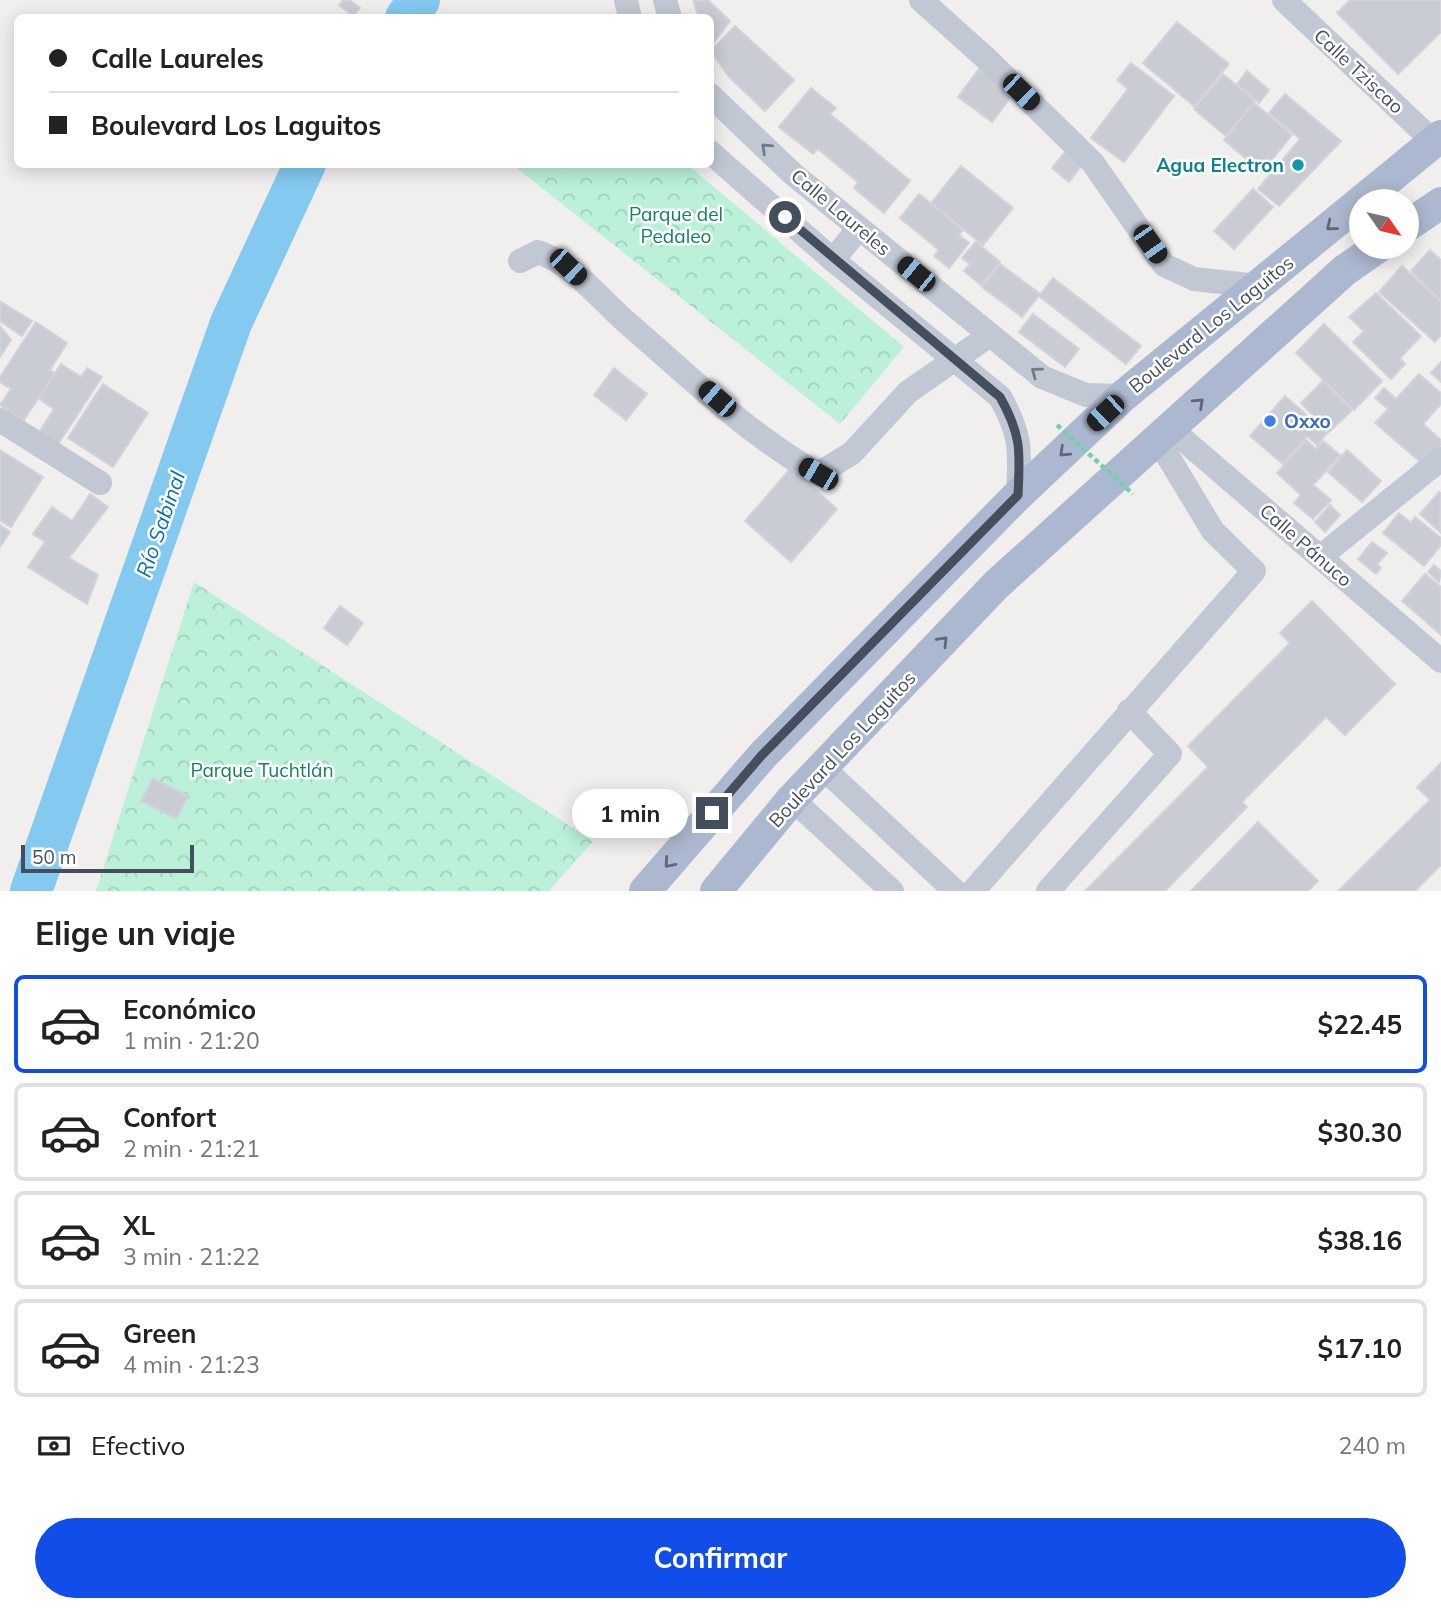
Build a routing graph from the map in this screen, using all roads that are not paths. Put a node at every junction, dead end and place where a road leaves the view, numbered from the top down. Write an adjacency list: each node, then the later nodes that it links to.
1 (921, 0): 12 (street)
2 (1284, 0): 4 (street, Calle Tziscao)
3 (714, 99): 8 (street, Calle Laureles, one-way to 3)
4 (1437, 139): 12 (main road, Boulevard Los Laguitos, one-way to 12)
5 (714, 156): 10 (street, Calle Laureles)
6 (1441, 203): 7 (main road)
7 (1419, 218)
8 (859, 228): 10 (street); 13 (street, Calle Laureles)
9 (1361, 259): 17 (main road, Boulevard Los Laguitos, one-way to 9)
10 (833, 260): 14 (street, Calle Laureles)
11 (520, 261): 14 (street)
12 (1257, 286): 15 (main road, Boulevard Los Laguitos)
13 (990, 335): 14 (street); 15 (street, Calle Laureles, one-way to 13)
14 (957, 360): 20 (street, Calle Laureles)
15 (1123, 396): 20 (main road, Boulevard Los Laguitos, one-way to 20)
16 (0, 421): 19 (street)
17 (1165, 435): 21 (street, Calle Pánuco); 23 (street); 24 (main road, Boulevard Los Laguitos, one-way to 17)
18 (1441, 459): 21 (street)
19 (100, 483)
20 (1018, 495): 26 (main road, Boulevard Los Laguitos, one-way to 26)
21 (1320, 558): 22 (street, Calle Pánuco)
22 (1441, 661)
23 (1129, 711): 30 (street); 31 (street)
24 (822, 767): 25 (main road, Boulevard Los Laguitos); 29 (street)
25 (792, 799): 27 (main road, Boulevard Los Laguitos); 28 (street)
26 (645, 891)
27 (716, 891)
28 (892, 891)
29 (955, 891)
30 (973, 891)
31 (1048, 891)

